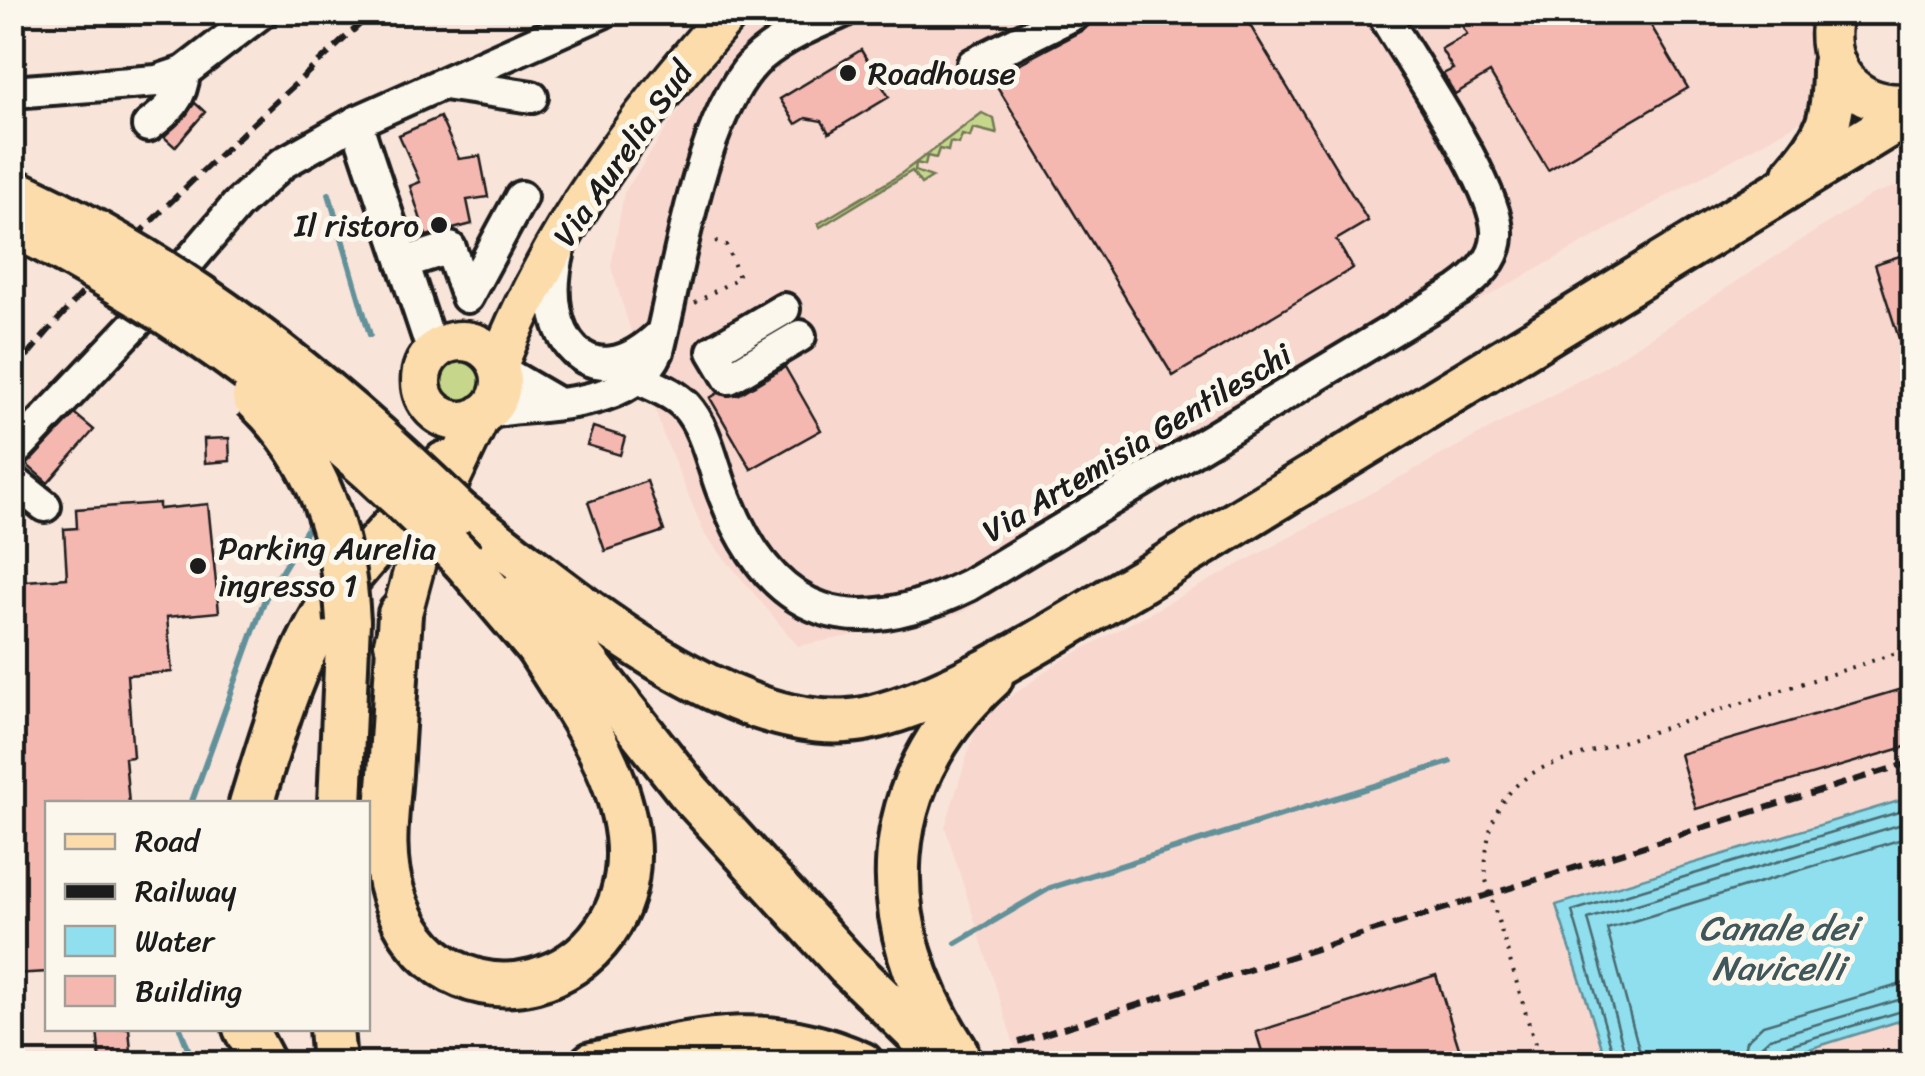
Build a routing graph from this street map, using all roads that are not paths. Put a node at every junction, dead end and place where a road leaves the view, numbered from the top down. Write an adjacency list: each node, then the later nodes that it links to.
1 (262, 12): 10 (street)
2 (604, 12): 11 (street)
3 (730, 12): 22 (main road, Via Aurelia Sud)
4 (1077, 12): 8 (street)
5 (1382, 12): 30 (street, Via Artemisia Gentileschi)
6 (1832, 14): 9 (main road)
7 (848, 19): 26 (street)
8 (973, 64)
9 (1834, 64): 14 (main road); 19 (highway)
10 (184, 72): 12 (street); 17 (street)
11 (440, 84): 13 (street); 16 (street)
12 (12, 92)
13 (532, 96)
14 (1912, 104)
15 (1912, 111): 19 (highway)
16 (356, 122): 23 (street); 34 (street)
17 (148, 126)
18 (12, 190): 36 (highway, bridge)
19 (1779, 194): 39 (highway)
20 (521, 198): 23 (street)
21 (12, 224): 24 (highway, bridge)
22 (569, 225): 26 (street); 29 (main road, Via Aurelia Sud)
23 (404, 263): 28 (street)
24 (151, 301): 40 (highway, bridge); 42 (highway, bridge)
25 (784, 309): 27 (street)
26 (662, 333): 30 (street)
27 (800, 336)
28 (433, 352): 29 (main road); 33 (main road)
29 (490, 359): 31 (street); 32 (main road)
30 (640, 380): 31 (street)
31 (552, 401): 32 (street)
32 (484, 414): 33 (main road); 36 (main road)
33 (442, 416): 36 (main road)
34 (12, 454)
35 (12, 480): 37 (street)
36 (450, 486): 38 (main road); 39 (highway); 40 (highway); 41 (highway)
37 (46, 506)
38 (400, 614): 40 (highway); 43 (main road)
39 (1022, 650): 54 (highway)
40 (620, 742): 52 (highway); 53 (highway)
41 (252, 801)
42 (340, 801)
43 (368, 801)
44 (247, 1031): 47 (highway)
45 (331, 1031): 48 (highway)
46 (352, 1031): 49 (main road)
47 (264, 1064)
48 (334, 1064)
49 (353, 1064)
50 (592, 1064): 51 (highway)
51 (862, 1064)
52 (911, 1064)
53 (949, 1064)
54 (964, 1064)

